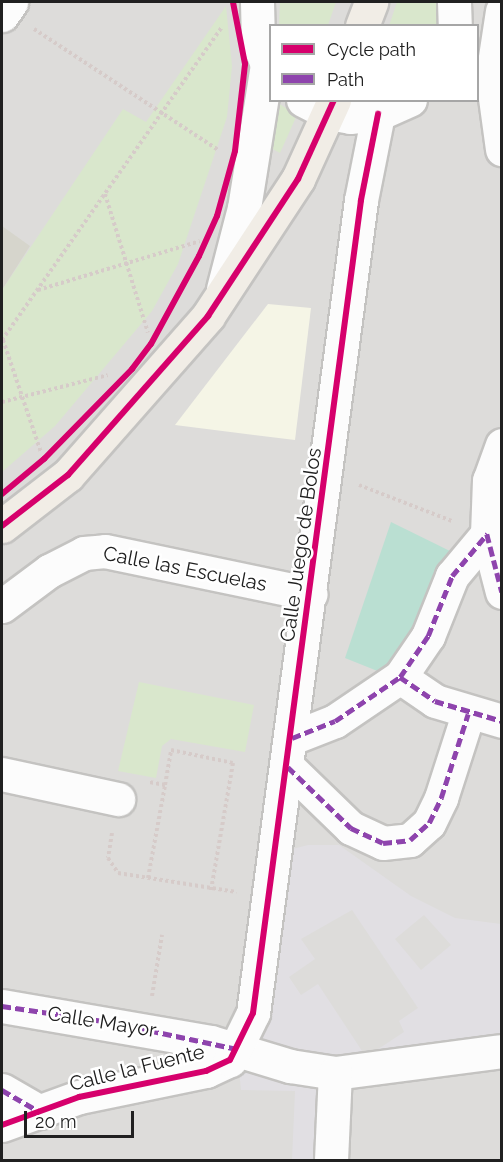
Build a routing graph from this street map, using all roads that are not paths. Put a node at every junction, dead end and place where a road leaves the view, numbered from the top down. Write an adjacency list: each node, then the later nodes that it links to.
1 (10, 2): 6 (street)
2 (257, 2): 9 (street)
3 (371, 2): 7 (main road)
4 (454, 2): 8 (street)
5 (501, 11): 13 (street)
6 (16, 21)
7 (363, 24)
8 (455, 24)
9 (269, 67): 14 (street)
10 (405, 102): 12 (street)
11 (322, 105): 12 (street); 14 (main road)
12 (378, 114): 19 (street, Calle Juego de Bolos)
13 (501, 149)
14 (221, 298): 16 (main road)
15 (501, 445): 17 (street)
16 (2, 526)
17 (487, 534): 18 (street); 21 (street)
18 (501, 592)
19 (311, 594): 20 (street, Calle las Escuelas); 24 (street, Calle Juego de Bolos)
20 (2, 606)
21 (400, 677): 22 (street); 24 (street)
22 (468, 714): 23 (street); 24 (street)
23 (501, 721)
24 (290, 753): 28 (street, Calle Juego de Bolos)
25 (2, 774): 26 (street)
26 (118, 799)
27 (2, 1006): 28 (street, Calle Mayor)
28 (237, 1049): 30 (street, Calle Mayor); 32 (street, Calle la Fuente)
29 (501, 1051): 30 (street, Calle Mayor)
30 (335, 1074): 34 (street)
31 (2, 1090): 32 (street)
32 (40, 1112): 33 (street, Calle la Fuente)
33 (2, 1125)
34 (331, 1161)

